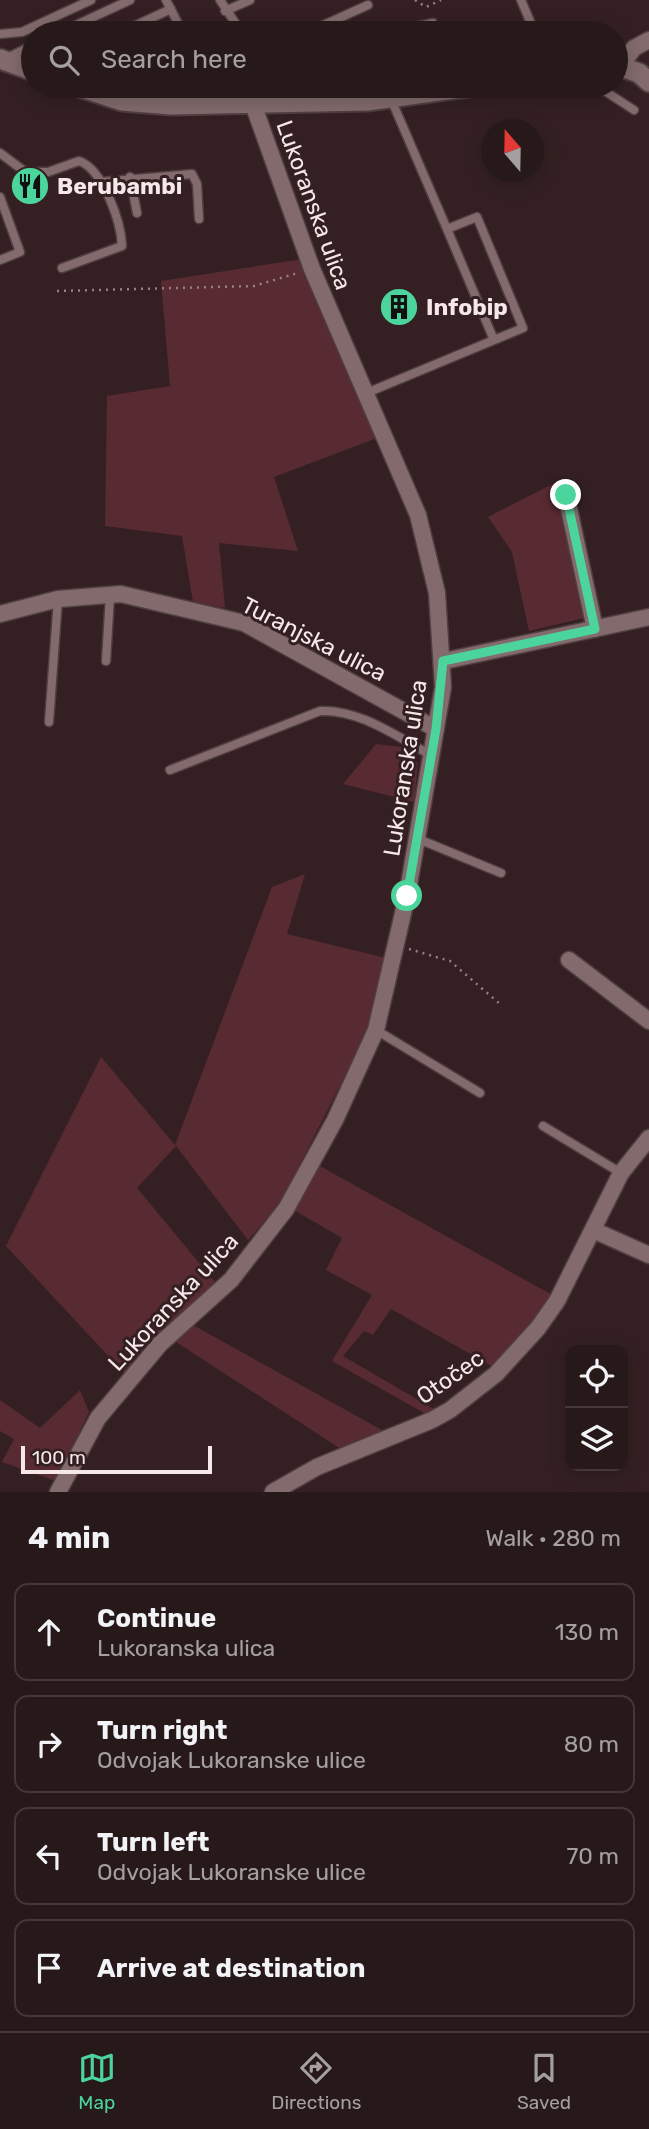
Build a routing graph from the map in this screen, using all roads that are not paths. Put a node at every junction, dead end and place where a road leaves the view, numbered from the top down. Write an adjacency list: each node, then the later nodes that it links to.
1 (92, 0): 10 (lane)
2 (130, 0): 11 (lane)
3 (166, 0): 8 (lane)
4 (220, 0): 9 (lane)
5 (250, 0): 9 (lane)
6 (521, 0): 16 (lane)
7 (368, 5): 15 (lane)
8 (171, 9): 12 (lane); 13 (lane)
9 (225, 11): 14 (lane)
10 (46, 21)
11 (85, 21)
12 (145, 21)
13 (177, 21)
14 (233, 21)
15 (333, 21)
16 (530, 21)
17 (21, 32): 18 (lane)
18 (0, 34)
19 (649, 40): 21 (street)
20 (21, 51): 22 (lane)
21 (628, 54)
22 (1, 60): 23 (street)
23 (21, 67)
24 (628, 70): 25 (street)
25 (647, 79)
26 (117, 98): 32 (street)
27 (271, 98): 32 (street)
28 (363, 98): 31 (street)
29 (397, 98): 31 (street)
30 (616, 98): 33 (lane)
31 (391, 99): 40 (lane)
32 (253, 104): 44 (street, Lukoranska ulica)
33 (634, 110)
34 (0, 153): 36 (lane)
35 (131, 177): 36 (lane); 38 (lane); 39 (lane)
36 (101, 182): 42 (lane)
37 (0, 197): 41 (lane)
38 (137, 213)
39 (199, 219)
40 (447, 229): 43 (lane); 43 (lane)
41 (0, 260)
42 (62, 268)
43 (494, 340): 44 (lane)
44 (364, 394): 52 (street, Lukoranska ulica)
45 (566, 495): 50 (street)
46 (110, 596): 47 (street, Turanjska ulica); 51 (lane); 54 (street, Turanjska ulica)
47 (58, 599): 48 (street, Turanjska ulica); 53 (lane)
48 (0, 614)
49 (649, 617): 50 (street)
50 (595, 629): 52 (street)
51 (106, 661)
52 (443, 661): 54 (street, Lukoranska ulica)
53 (49, 722)
54 (436, 729): 55 (street, Lukoranska ulica)
55 (431, 755): 56 (lane); 57 (street, Lukoranska ulica)
56 (170, 770)
57 (416, 838): 58 (lane); 61 (street, Lukoranska ulica)
58 (501, 873)
59 (569, 960): 60 (street)
60 (648, 1017)
61 (376, 1030): 62 (lane); 68 (street, Lukoranska ulica)
62 (480, 1093)
63 (543, 1126): 65 (lane)
64 (649, 1138): 65 (street, Otočec)
65 (621, 1172): 66 (street, Otočec)
66 (593, 1230): 67 (street); 69 (street, Otočec)
67 (649, 1255)
68 (58, 1492)
69 (273, 1492)

